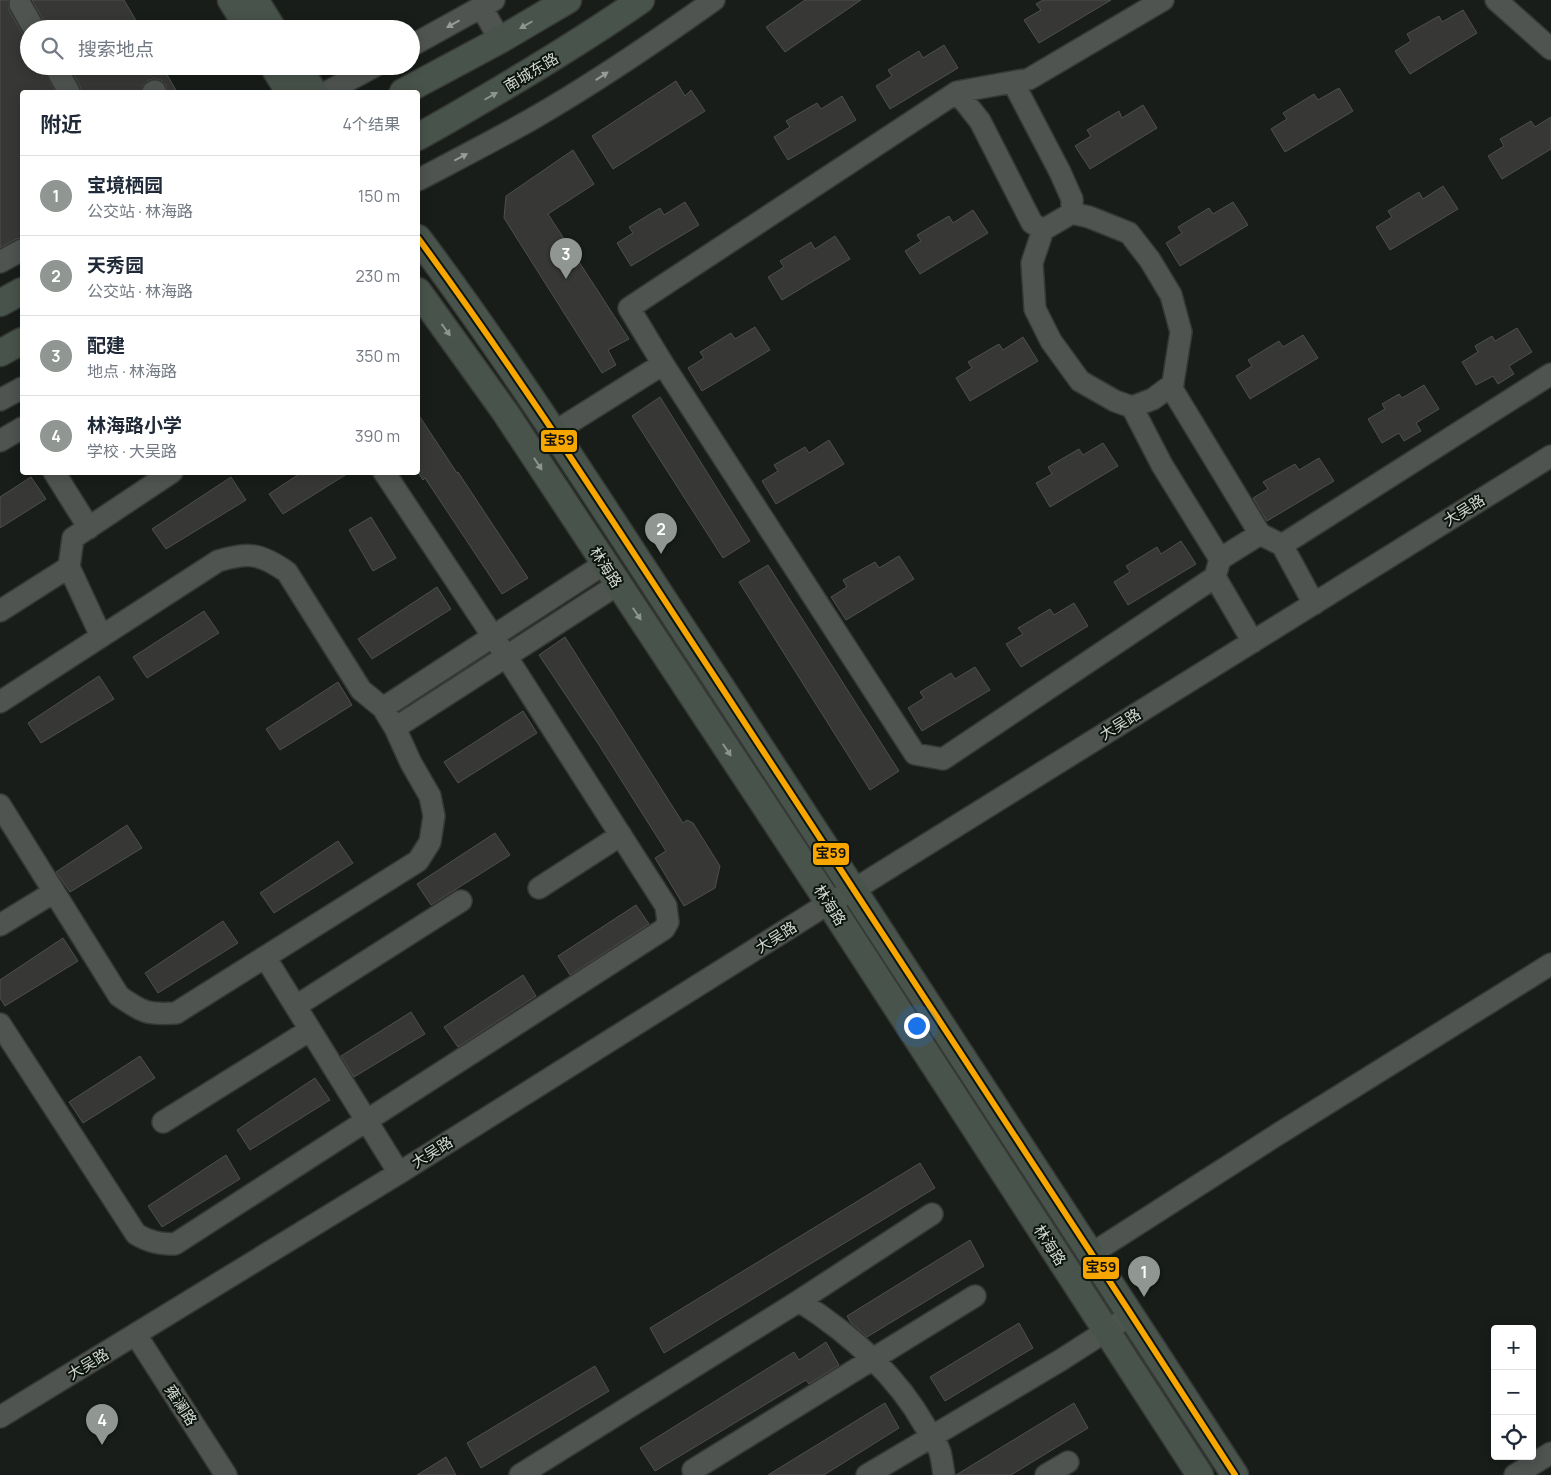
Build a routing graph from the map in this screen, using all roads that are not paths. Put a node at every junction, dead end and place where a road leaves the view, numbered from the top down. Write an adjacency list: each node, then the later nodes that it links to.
1 (231, 0): 11 (main road)
2 (255, 0): 12 (main road)
3 (568, 0): 13 (main road, one-way to 13)
4 (641, 0): 27 (main road, 南城东路, one-way to 4)
5 (714, 0): 28 (street, one-way to 5)
6 (1163, 0): 20 (street)
7 (1496, 0): 15 (street)
8 (20, 4): 10 (street)
9 (488, 4): 13 (street); 14 (street, one-way to 14)
10 (29, 20)
11 (243, 20)
12 (267, 20)
13 (500, 40): 25 (main road)
14 (420, 41)
15 (1551, 49)
16 (60, 75): 21 (street)
17 (279, 75): 22 (main road)
18 (303, 75): 23 (main road)
19 (358, 75): 24 (street)
20 (1013, 82): 26 (street); 29 (street)
21 (68, 90)
22 (288, 90)
23 (313, 90)
24 (331, 90)
25 (407, 90)
26 (957, 92): 30 (street); 39 (street)
27 (420, 136)
28 (420, 179)
29 (1072, 213): 30 (street); 41 (street)
30 (1043, 230): 44 (street)
31 (420, 241): 46 (main road, 林海路)
32 (20, 251): 33 (street)
33 (0, 262)
34 (20, 292): 36 (main road)
35 (420, 294): 57 (main road, 林海路, one-way to 57)
36 (0, 303)
37 (20, 342): 38 (main road)
38 (0, 353)
39 (663, 364): 46 (street); 56 (street)
40 (1551, 374): 54 (street)
41 (1173, 384): 44 (street); 53 (street)
42 (20, 389): 43 (street)
43 (0, 400)
44 (1132, 407): 56 (street)
45 (20, 429): 47 (street)
46 (553, 433): 70 (main road, 林海路)
47 (0, 441)
48 (1551, 456): 58 (street, 大吴路)
49 (56, 475): 52 (street)
50 (168, 475): 52 (street)
51 (386, 475): 61 (street)
52 (89, 528): 55 (street)
53 (1260, 534): 54 (street); 56 (street)
54 (1282, 545): 58 (street)
55 (69, 567): 59 (street); 60 (street)
56 (1217, 568): 62 (street)
57 (611, 574): 61 (street); 63 (street); 73 (main road, 林海路, one-way to 73)
58 (1314, 604): 62 (street, 大吴路)
59 (0, 611)
60 (102, 636): 64 (street); 65 (street)
61 (493, 637): 63 (street); 65 (street)
62 (1253, 642): 70 (street, 大吴路)
63 (506, 656): 66 (street); 68 (street)
64 (0, 702)
65 (383, 708): 66 (street)
66 (395, 728): 75 (street)
67 (0, 805): 71 (street)
68 (621, 835): 69 (street); 80 (street)
69 (539, 888)
70 (855, 889): 73 (street, 大吴路); 84 (main road, 林海路)
71 (54, 892): 74 (street); 75 (street)
72 (461, 901): 77 (street)
73 (829, 903): 82 (street, 大吴路); 88 (main road, 林海路)
74 (0, 925)
75 (265, 957): 77 (street)
76 (1551, 964): 84 (street)
77 (296, 1006): 79 (street)
78 (0, 1024): 80 (street)
79 (310, 1030): 80 (street); 81 (street)
80 (366, 1120): 82 (street)
81 (163, 1122)
82 (399, 1173): 89 (street, 大吴路)
83 (932, 1214): 86 (street)
84 (1092, 1254): 87 (main road, 林海路)
85 (975, 1296): 90 (street)
86 (799, 1301): 90 (street); 96 (street)
87 (1131, 1316): 88 (street); 102 (main road, 林海路)
88 (1106, 1331): 92 (street); 101 (main road, 林海路)
89 (136, 1335): 91 (street, 大吴路); 97 (street, 雍澜路)
90 (874, 1359): 92 (street); 95 (street)
91 (0, 1417)
92 (931, 1436): 98 (street); 99 (street)
93 (1551, 1453): 103 (street)
94 (1068, 1462): 100 (street)
95 (693, 1470)
96 (524, 1474)
97 (226, 1475)
98 (867, 1475)
99 (944, 1475)
100 (1046, 1475)
101 (1200, 1475)
102 (1235, 1475)
103 (1515, 1475)

